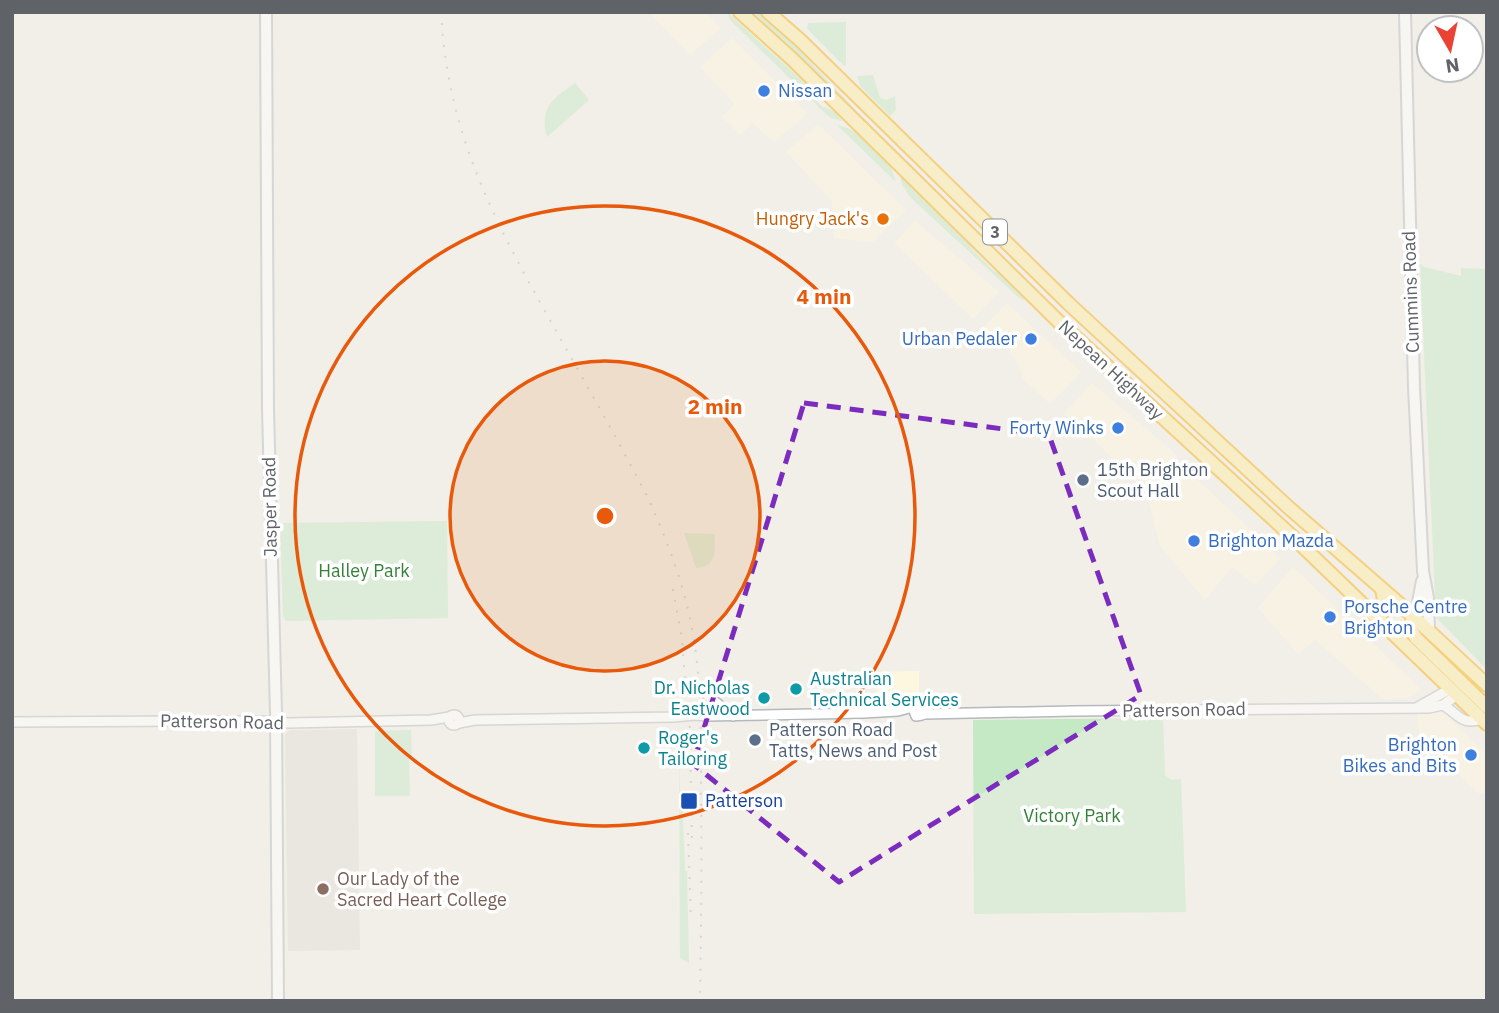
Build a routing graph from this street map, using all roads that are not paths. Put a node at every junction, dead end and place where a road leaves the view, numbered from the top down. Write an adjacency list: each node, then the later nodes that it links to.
1 (266, 12): 22 (main road, Jasper Road)
2 (740, 12): 6 (highway, Nepean Highway / 3)
3 (768, 12): 5 (highway, Nepean Highway / 3)
4 (1405, 12): 9 (main road, Cummins Road)
5 (866, 106): 6 (highway); 7 (highway, Nepean Highway / 3)
6 (852, 119): 8 (highway, Nepean Highway / 3)
7 (1188, 415): 8 (highway); 10 (highway, Nepean Highway / 3)
8 (1175, 429): 12 (highway, Nepean Highway / 3)
9 (1423, 571): 11 (main road, Cummins Road); 13 (main road, Cummins Road)
10 (1382, 589): 11 (highway, Nepean Highway / 3); 12 (highway)
11 (1413, 617): 13 (highway, Nepean Highway / 3); 15 (highway)
12 (1378, 618): 15 (highway, Nepean Highway / 3)
13 (1429, 631): 14 (highway, Nepean Highway / 3)
14 (1482, 681): 15 (highway)
15 (1459, 688): 17 (street); 18 (street, Patterson Road); 20 (highway, Nepean Highway / 3)
16 (708, 696): 19 (street)
17 (1443, 705): 18 (street, Patterson Road); 20 (street)
18 (1418, 707): 19 (street, Patterson Road)
19 (733, 716): 22 (street, Patterson Road)
20 (1485, 717)
21 (12, 722): 22 (street, Patterson Road)
22 (276, 722): 23 (main road, Jasper Road)
23 (278, 1001)

